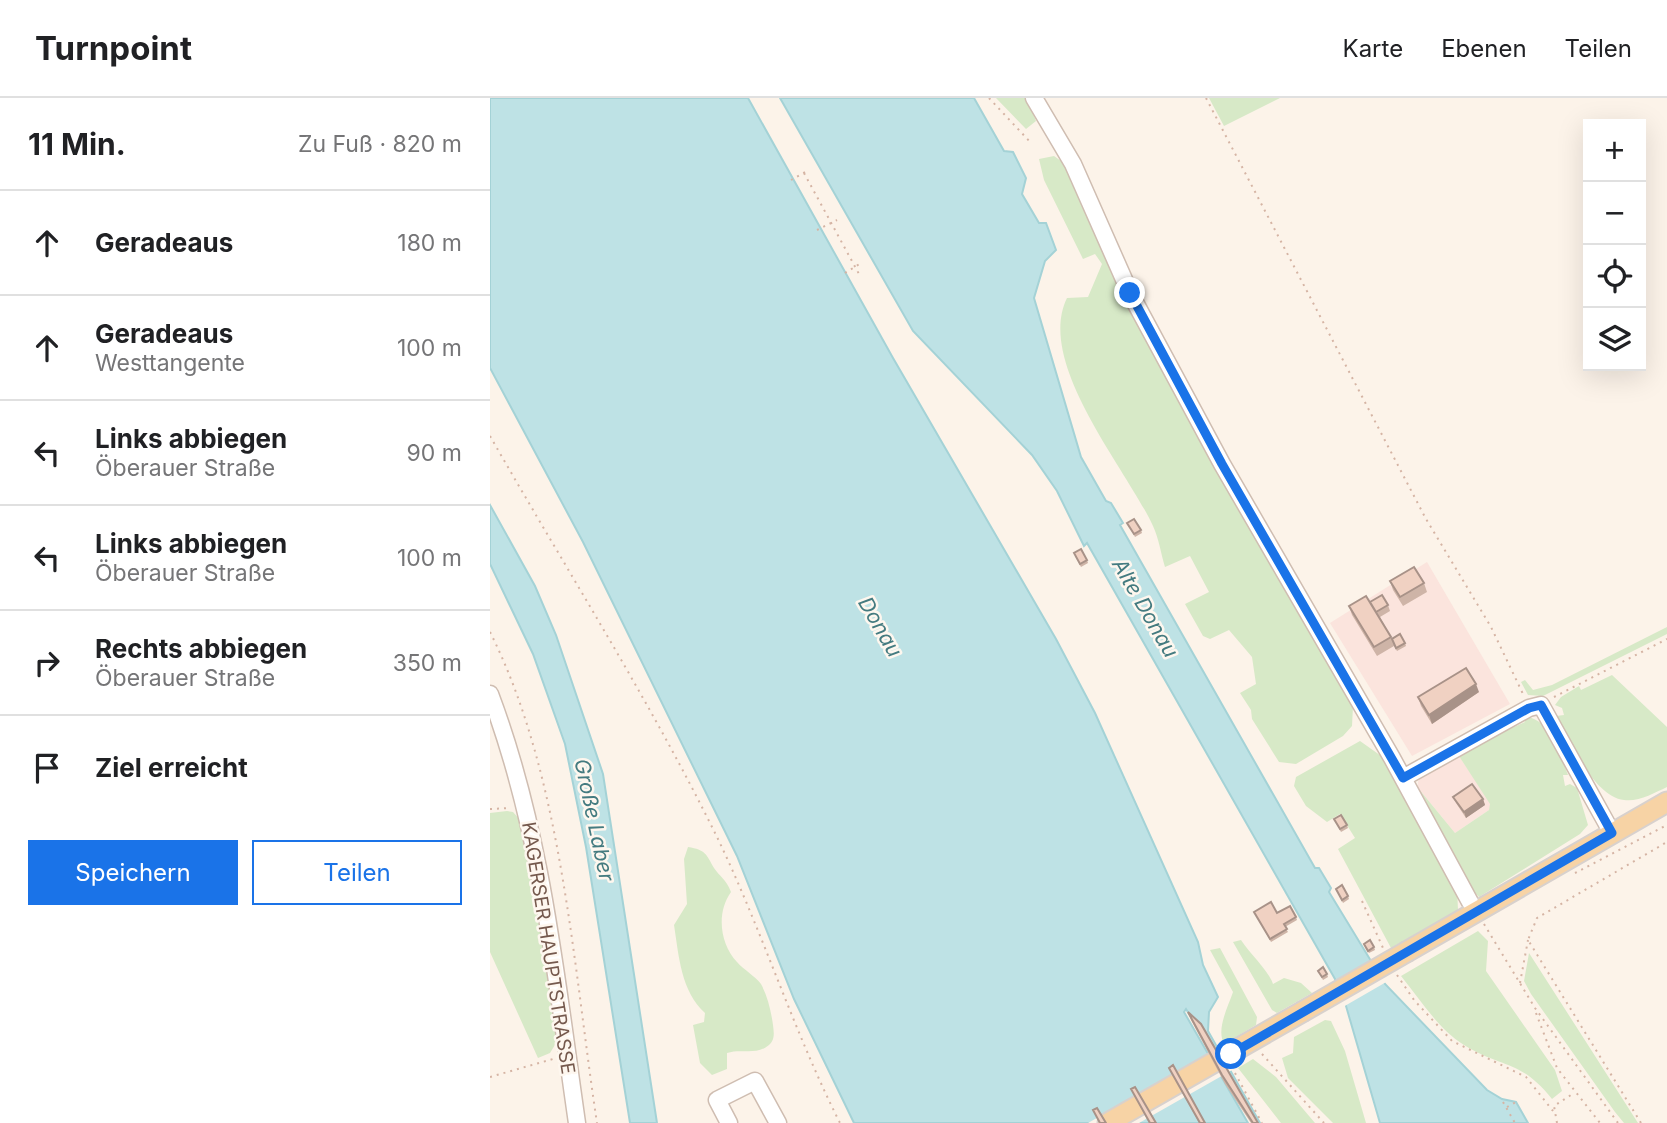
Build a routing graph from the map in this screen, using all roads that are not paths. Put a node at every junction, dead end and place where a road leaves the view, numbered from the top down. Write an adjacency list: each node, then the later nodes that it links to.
1 (1034, 98): 3 (street)
2 (490, 694): 7 (street, KAGERSER HAUPTSTRASSE)
3 (1403, 778): 5 (street); 6 (street)
4 (1667, 802): 5 (main road)
5 (1612, 833): 6 (main road)
6 (1475, 912): 10 (main road, bridge)
7 (577, 1123)
8 (729, 1123): 9 (street)
9 (778, 1123)
10 (1108, 1123)

